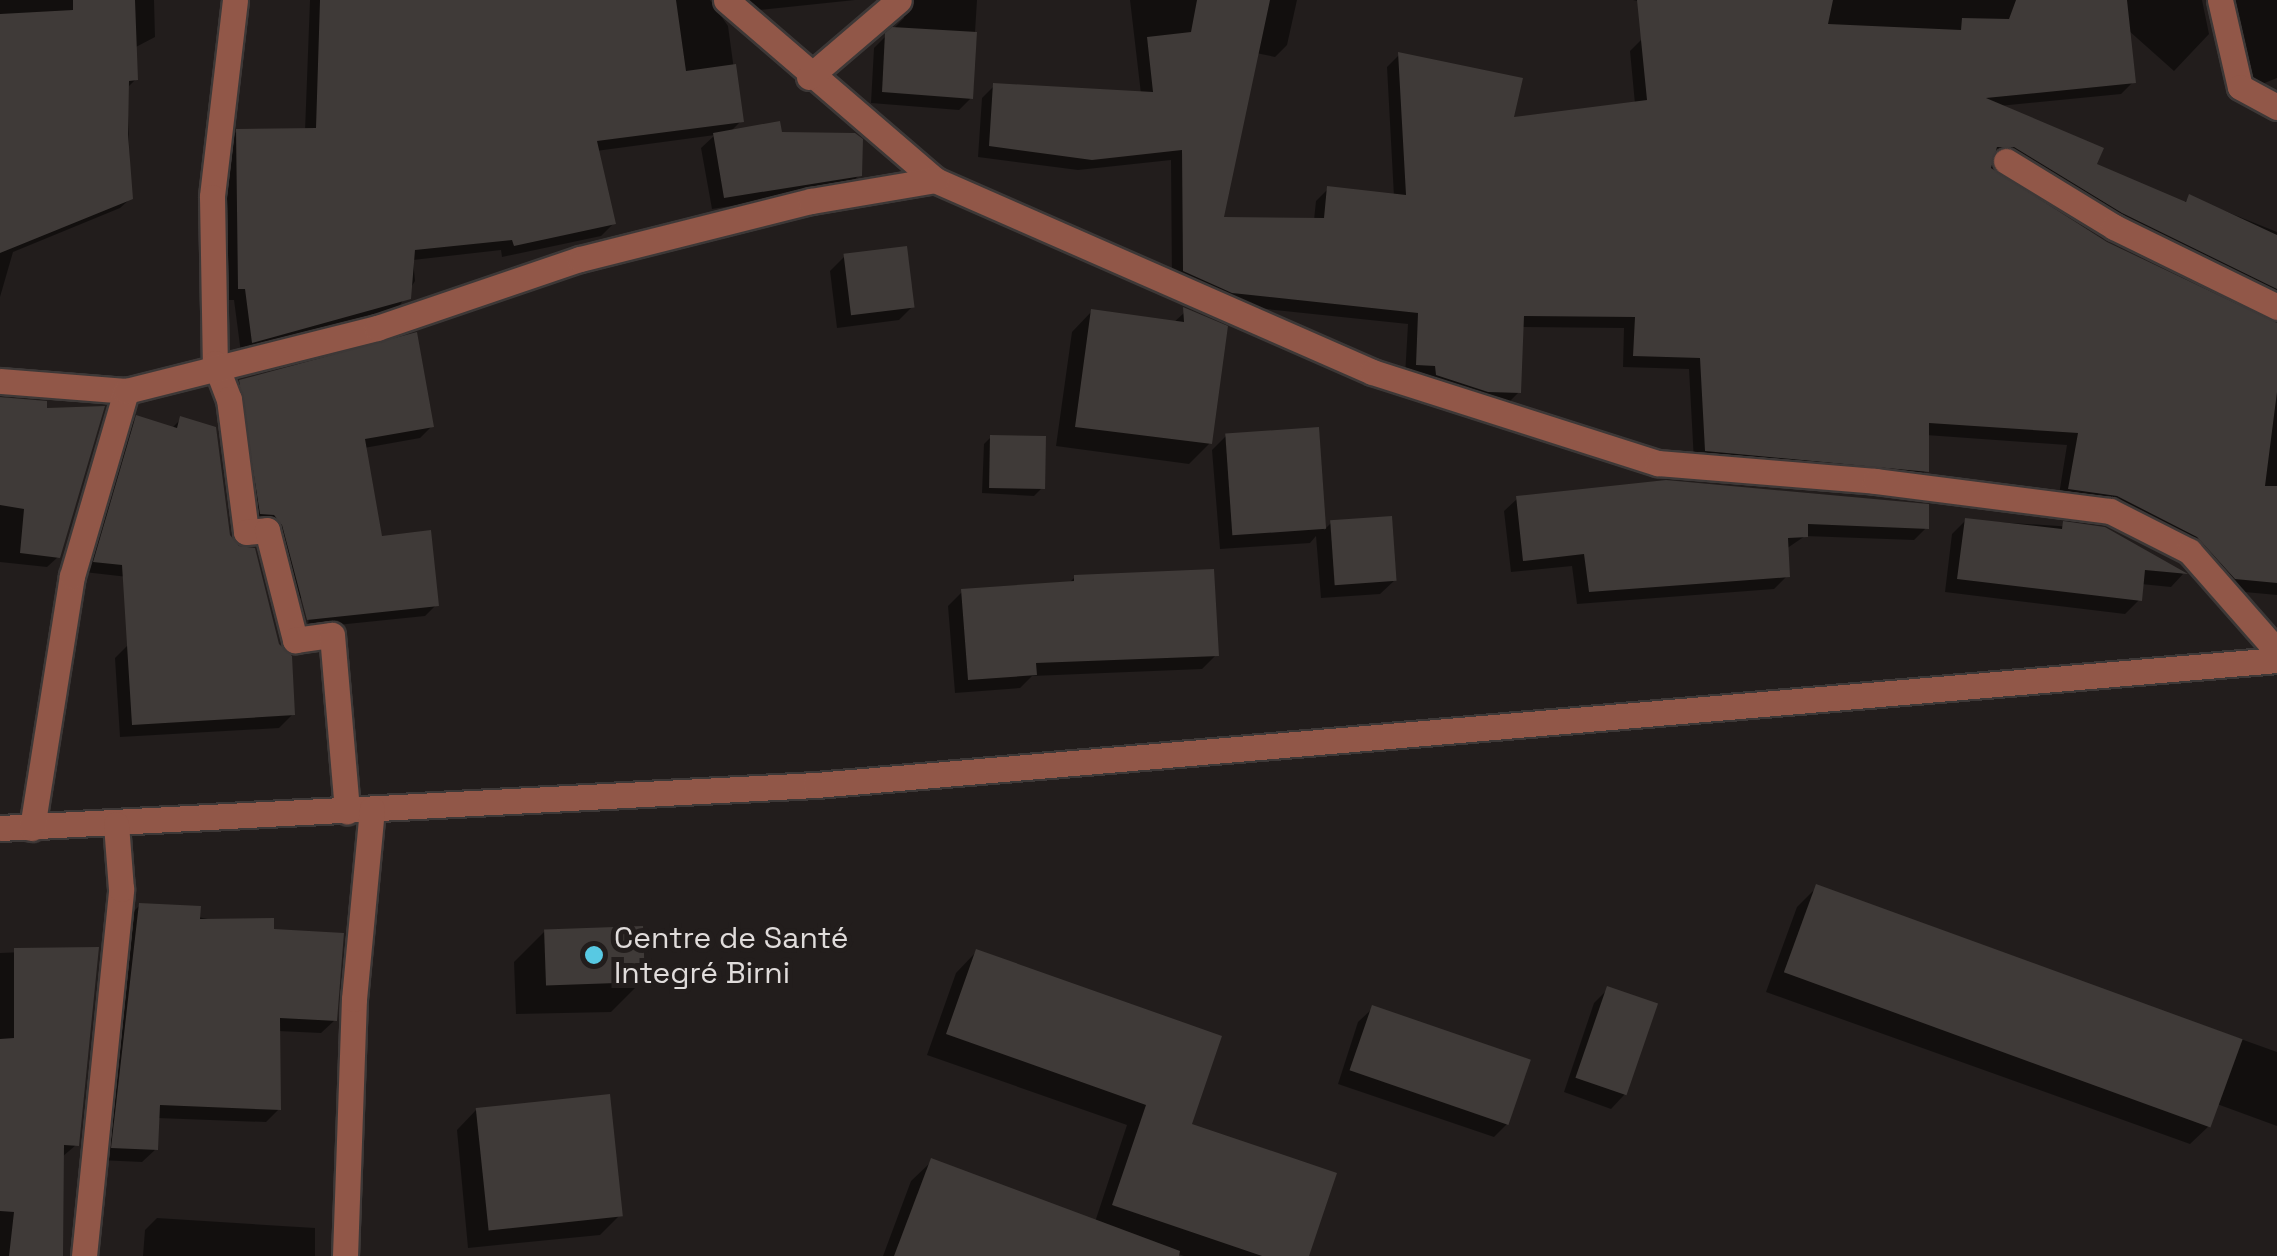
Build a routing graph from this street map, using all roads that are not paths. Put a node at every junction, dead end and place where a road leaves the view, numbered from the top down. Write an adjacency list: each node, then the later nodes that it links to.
1 (235, 0): 10 (street)
2 (726, 0): 5 (street)
3 (899, 0): 5 (street)
4 (2220, 0): 6 (street)
5 (810, 77): 8 (street)
6 (2277, 106)
7 (2006, 161): 9 (street)
8 (936, 180): 10 (street); 13 (street)
9 (2277, 307)
10 (216, 363): 12 (street); 15 (street)
11 (0, 381): 12 (street)
12 (126, 390): 18 (street)
13 (2277, 652)
14 (2277, 660): 15 (street)
15 (359, 810): 16 (street); 20 (street)
16 (116, 824): 18 (street); 19 (street)
17 (0, 828): 18 (street)
18 (32, 828)
19 (84, 1256)
20 (345, 1256)

